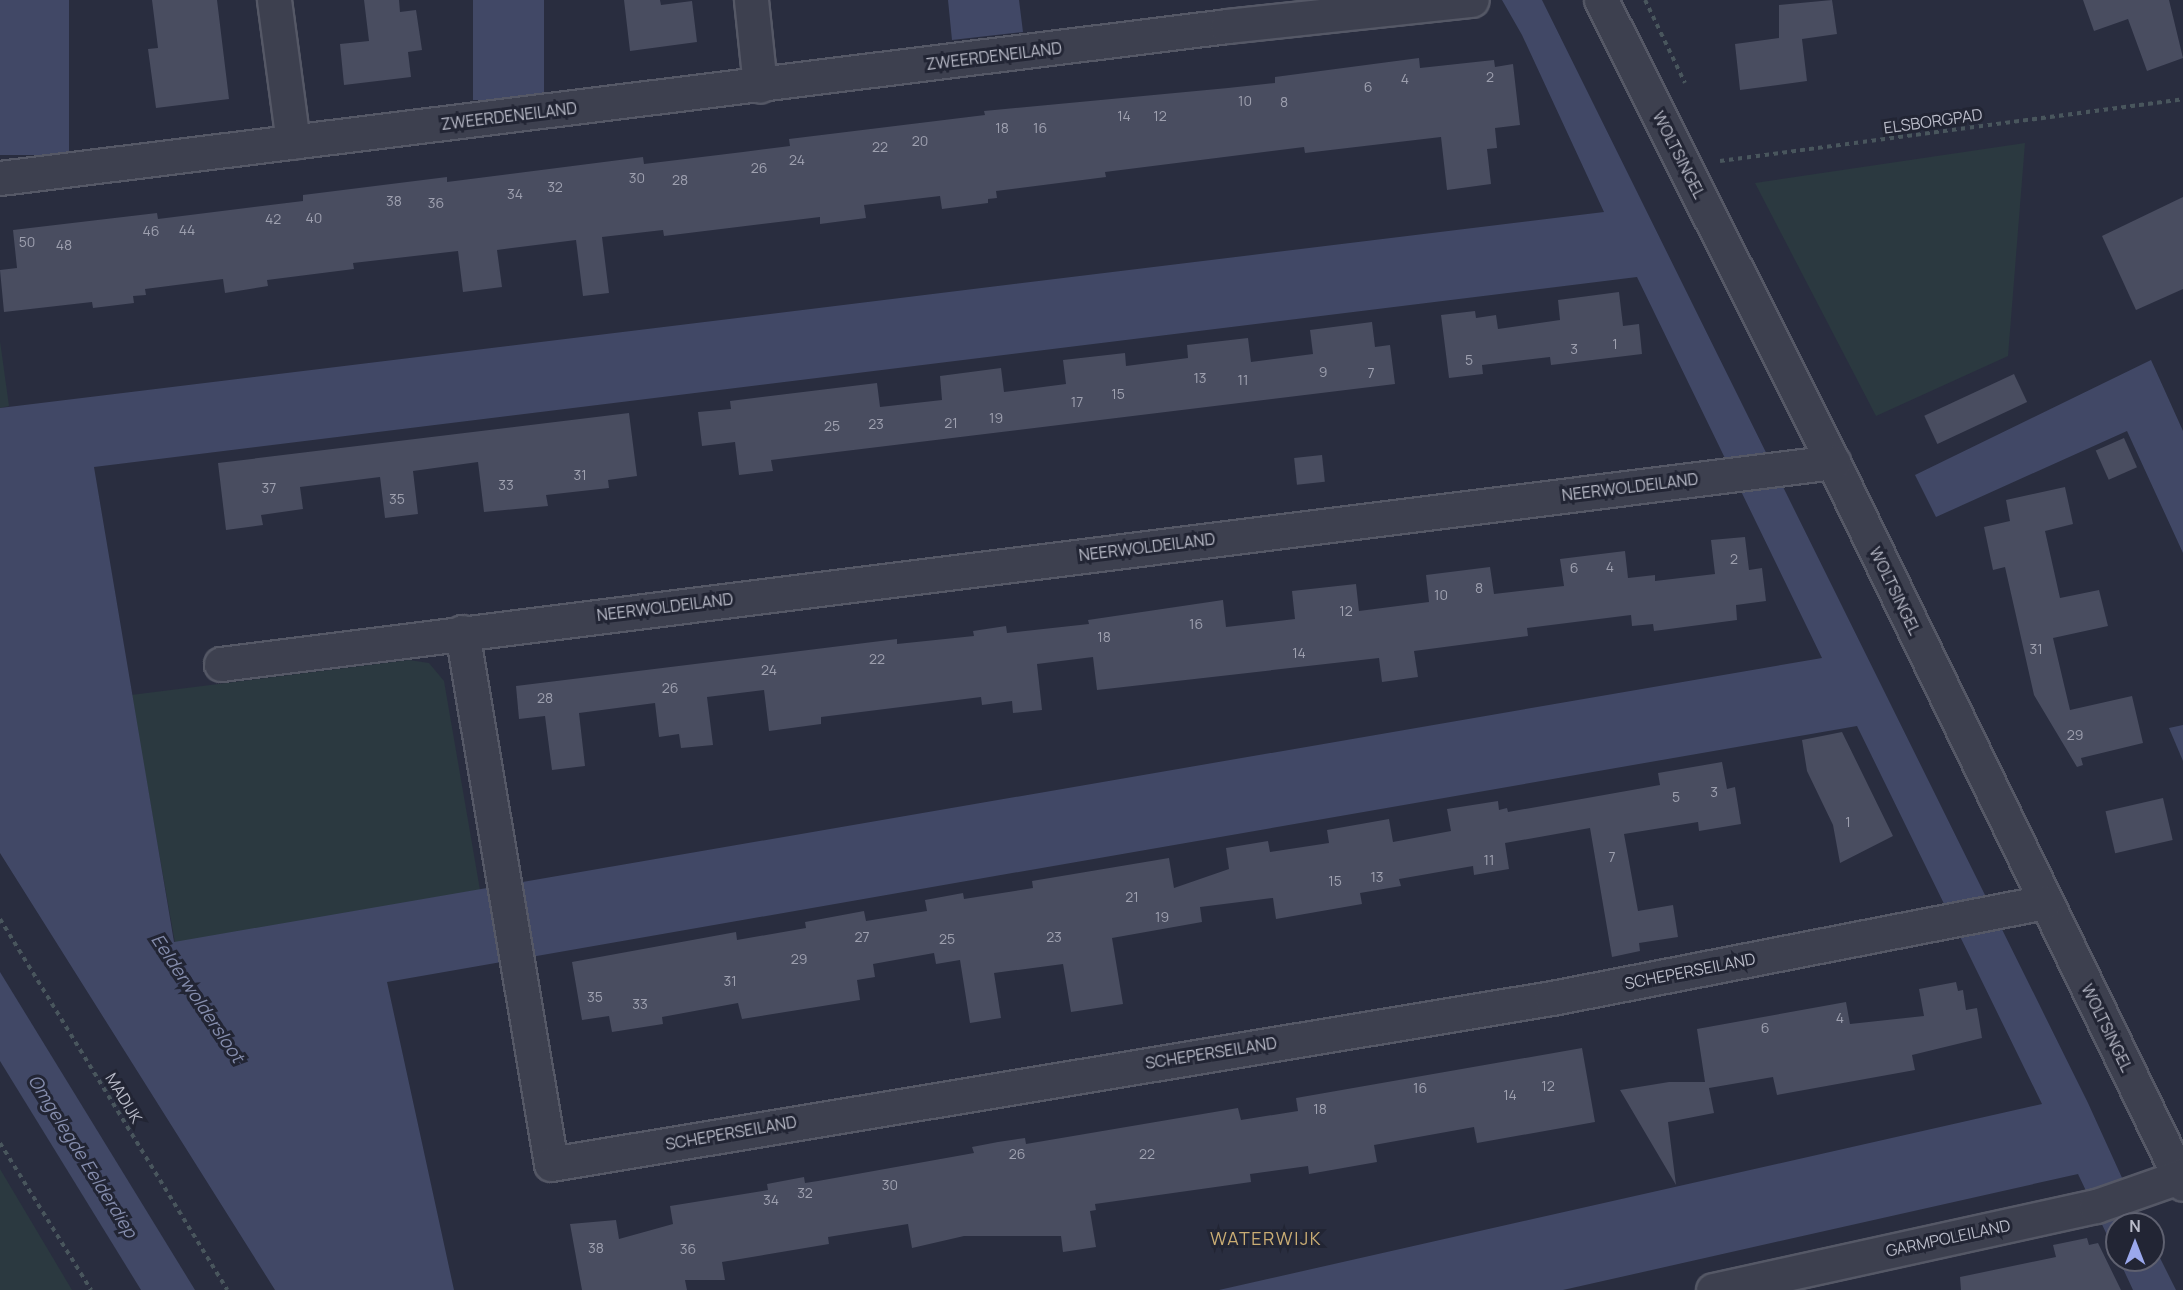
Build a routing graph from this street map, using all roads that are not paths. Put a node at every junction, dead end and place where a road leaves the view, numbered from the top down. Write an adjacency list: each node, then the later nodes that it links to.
1 (274, 0): 7 (street)
2 (751, 0): 6 (street)
3 (1472, 0): 5 (street, ZWEERDENEILAND)
4 (1601, 0): 9 (street, WOLTSINGEL)
5 (1226, 13): 6 (street, ZWEERDENEILAND)
6 (760, 86): 7 (street, ZWEERDENEILAND)
7 (293, 142): 8 (street, ZWEERDENEILAND)
8 (0, 178)
9 (1833, 462): 10 (street, NEERWOLDEILAND); 12 (street, WOLTSINGEL)
10 (462, 632): 11 (street, NEERWOLDEILAND); 12 (street, SCHEPERSEILAND)
11 (221, 664)
12 (2045, 902): 13 (street, WOLTSINGEL)
13 (2181, 1181): 14 (street, GARMPOLEILAND)
14 (1713, 1290)

